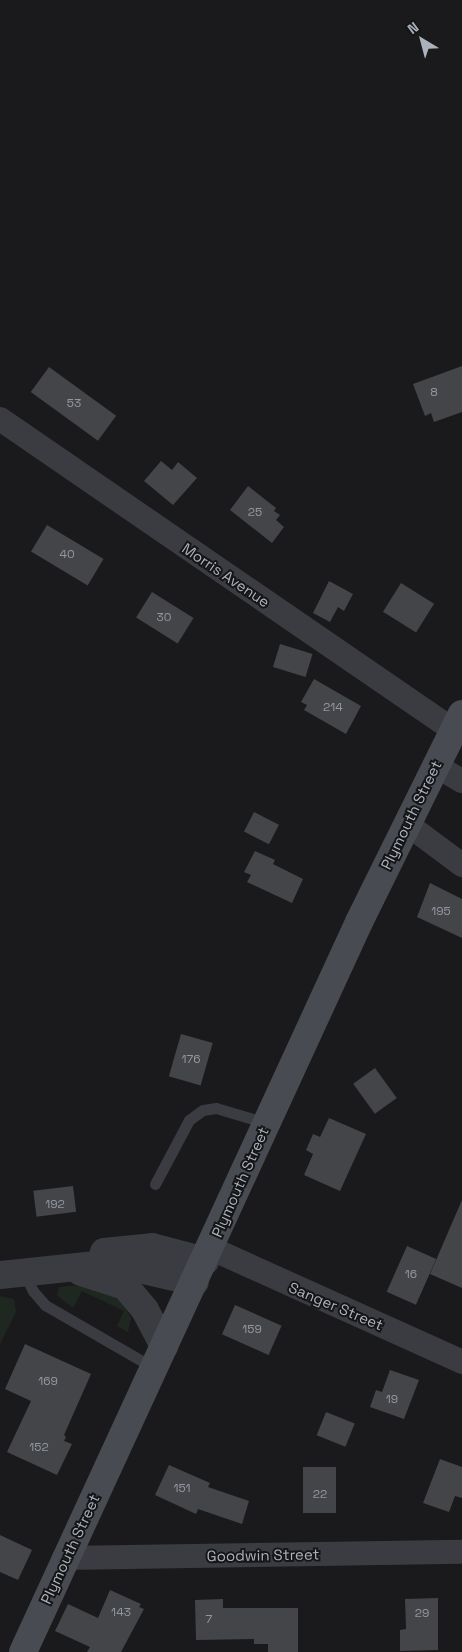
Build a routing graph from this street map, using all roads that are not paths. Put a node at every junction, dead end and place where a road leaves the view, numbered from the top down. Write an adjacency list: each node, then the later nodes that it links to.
1 (0, 419): 2 (street, Morris Avenue)
2 (460, 719): 3 (main road, Plymouth Street)
3 (435, 765): 4 (street); 5 (main road, Plymouth Street)
4 (462, 781)
5 (407, 824): 6 (street); 7 (main road, Plymouth Street)
6 (462, 865)
7 (266, 1123): 8 (lane); 9 (main road, Plymouth Street)
8 (155, 1184)
9 (203, 1264): 10 (street); 11 (main road, Plymouth Street); 12 (street, Sanger Street)
10 (31, 1271): 11 (lane); 11 (street)
11 (159, 1357): 14 (main road, Plymouth Street)
12 (462, 1362)
13 (462, 1552): 14 (street, Goodwin Street)
14 (64, 1558): 15 (main road, Plymouth Street)
15 (22, 1652)

